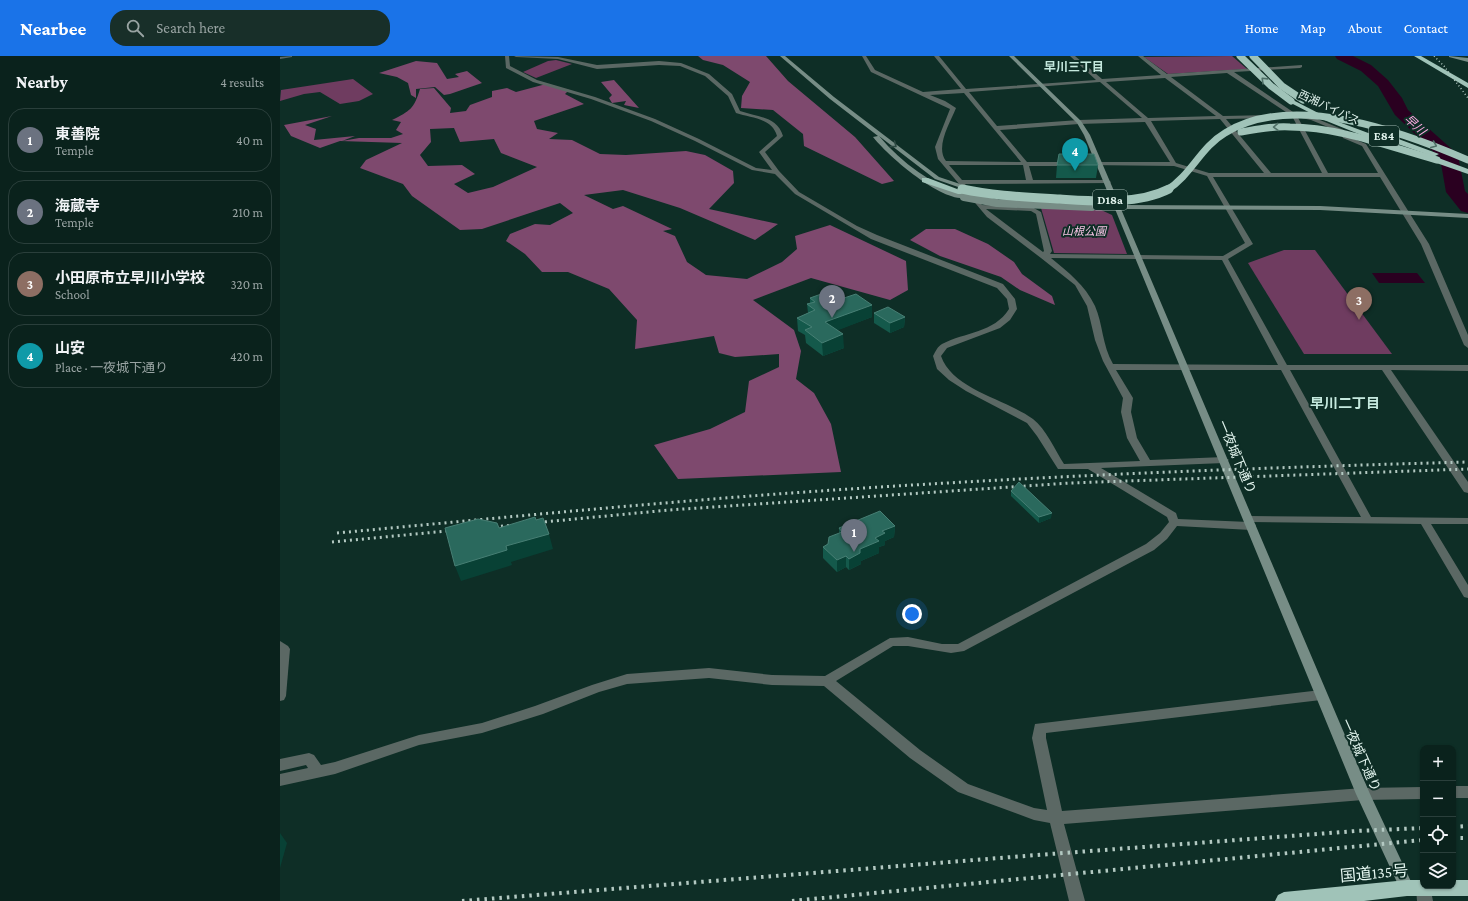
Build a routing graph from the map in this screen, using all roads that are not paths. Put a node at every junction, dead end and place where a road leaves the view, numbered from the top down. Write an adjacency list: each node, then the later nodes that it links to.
1 (290, 56): 14 (street)
2 (507, 56): 39 (street)
3 (516, 56): 39 (street)
4 (864, 56): 23 (street)
5 (936, 56): 22 (street)
6 (1011, 56): 20 (street, 一夜城下通り)
7 (1072, 56): 19 (street)
8 (1140, 56): 18 (street)
9 (1240, 56): 30 (highway, 西湘バイパス / E84, one-way to 9, bridge)
10 (1253, 56): 38 (highway, 西湘バイパス / E84, bridge)
11 (1417, 56): 21 (highway)
12 (1451, 56): 15 (street)
13 (783, 57): 28 (street, D18a)
14 (280, 58)
15 (1468, 60)
16 (1300, 66): 17 (street)
17 (1228, 71): 18 (street); 24 (street)
18 (1166, 76): 19 (street); 25 (street)
19 (1101, 81): 20 (street); 26 (street)
20 (1041, 85): 22 (street); 27 (street, 一夜城下通り)
21 (1468, 86)
22 (966, 91): 23 (street); 29 (street)
23 (922, 94): 32 (street)
24 (1294, 116): 25 (street); 43 (street); 44 (street)
25 (1222, 118): 26 (street); 42 (street)
26 (1147, 120): 27 (street); 37 (street)
27 (1079, 122): 29 (street); 36 (street, 一夜城下通り)
28 (869, 127): 45 (street, D18a, one-way to 45); 46 (street, D18a)
29 (997, 128): 33 (street)
30 (1437, 160): 40 (highway, 西湘バイパス / E84); 49 (highway, one-way to 49, bridge)
31 (1468, 160): 49 (highway, D18a, one-way to 31, bridge)
32 (945, 163): 33 (street); 49 (street)
33 (1025, 164): 34 (street); 47 (street)
34 (1077, 164)
35 (1085, 164): 36 (street)
36 (1100, 164): 37 (street); 48 (street, 一夜城下通り)
37 (1174, 164): 41 (street)
38 (1468, 166)
39 (777, 172): 67 (street)
40 (1468, 172)
41 (1209, 175): 42 (street); 53 (street)
42 (1268, 175): 43 (street)
43 (1326, 175): 44 (street)
44 (1383, 175): 54 (street)
45 (937, 178): 49 (highway, D18a)
46 (925, 180): 49 (highway, D18a)
47 (1030, 182): 48 (street); 49 (street)
48 (1108, 182): 50 (street, 一夜城下通り)
49 (962, 189): 50 (street, bridge); 51 (street); 52 (street, bridge)
50 (1114, 196): 52 (street, 一夜城下通り)
51 (980, 207): 56 (street); 56 (street)
52 (1118, 207): 53 (street); 57 (street, 一夜城下通り)
53 (1227, 207): 54 (street); 58 (street)
54 (1406, 212): 55 (street); 59 (street)
55 (1468, 216)
56 (1044, 256): 57 (street); 60 (street)
57 (1139, 257): 58 (street); 61 (street, 一夜城下通り)
58 (1224, 258): 62 (street)
59 (1468, 345)
60 (1112, 367): 61 (street); 66 (street)
61 (1185, 367): 62 (street); 65 (street, 一夜城下通り)
62 (1285, 368): 63 (street); 69 (street)
63 (1385, 368): 64 (street); 68 (street)
64 (1468, 368)
65 (1224, 460): 66 (street); 73 (street, 一夜城下通り)
66 (1147, 464): 67 (street)
67 (1090, 466): 71 (street)
68 (1468, 490)
69 (1368, 520): 70 (street); 73 (street)
70 (1424, 521): 72 (street); 74 (street)
71 (1174, 522): 73 (street); 76 (street)
72 (1468, 522)
73 (1250, 523): 77 (street, 一夜城下通り)
74 (1468, 594)
75 (280, 646): 78 (street)
76 (828, 680): 80 (street); 86 (street)
77 (1321, 695): 85 (street, 一夜城下通り); 86 (street)
78 (280, 696)
79 (280, 765): 80 (street)
80 (318, 772): 81 (street)
81 (280, 780)
82 (1456, 792): 83 (street)
83 (1468, 792)
84 (1420, 793): 85 (street)
85 (1363, 794): 86 (street); 88 (street, 一夜城下通り)
86 (1056, 818): 89 (street)
87 (1468, 888): 88 (highway, 国道135号)
88 (1418, 893): 90 (highway, 国道135号)
89 (1077, 901)
90 (1284, 901)

